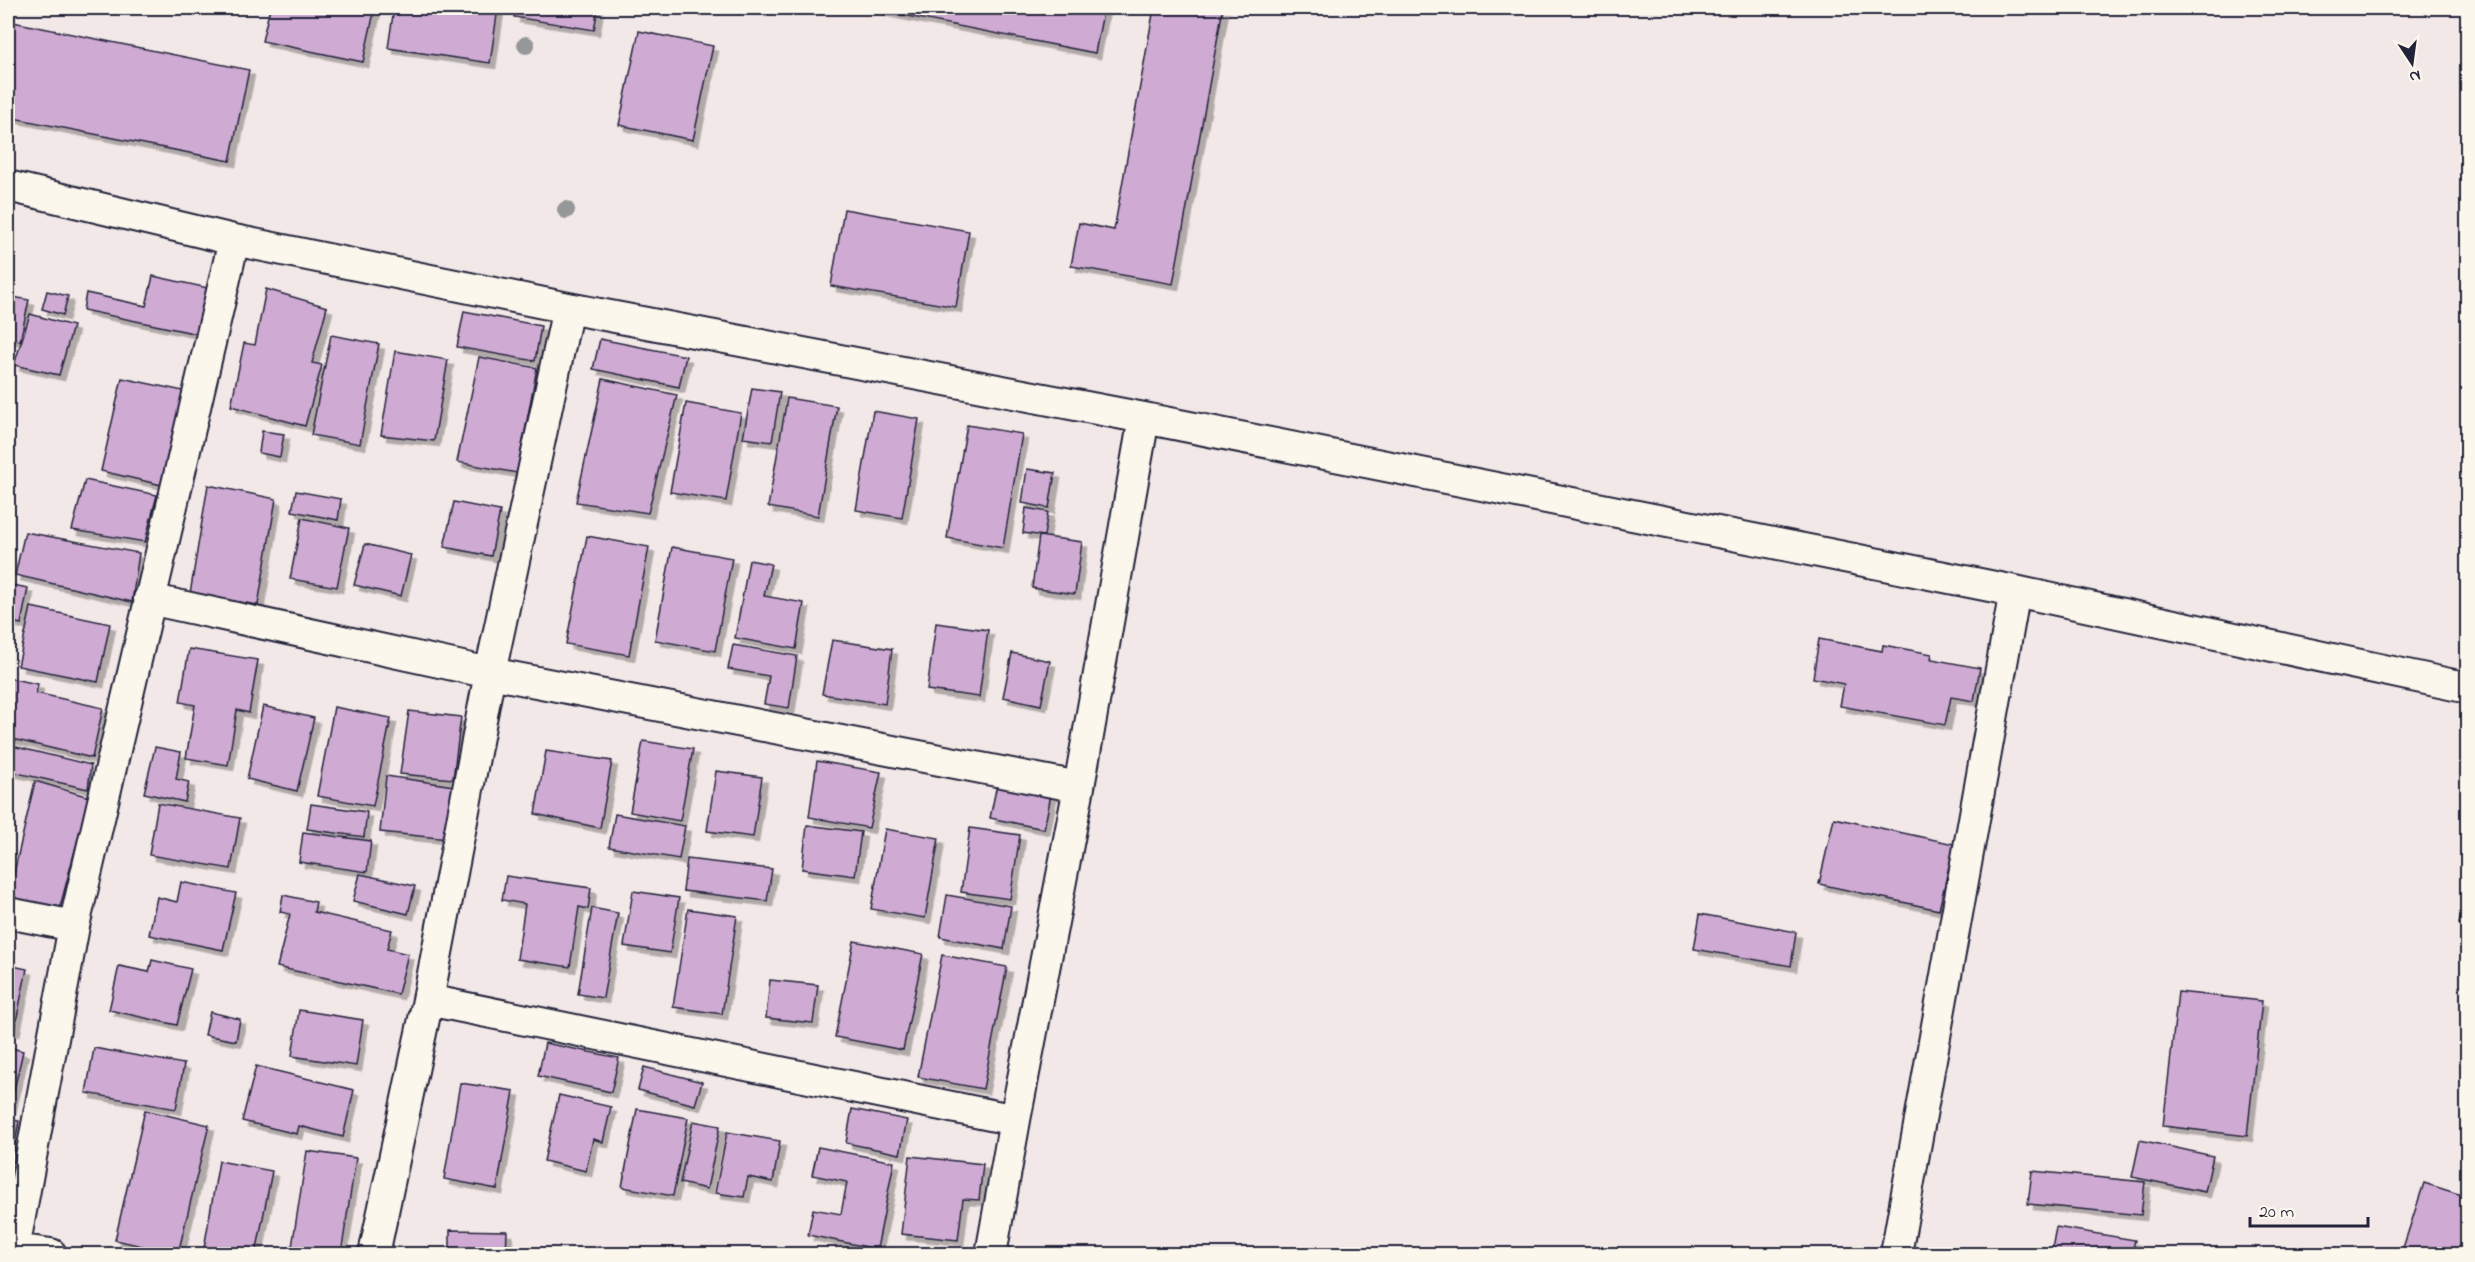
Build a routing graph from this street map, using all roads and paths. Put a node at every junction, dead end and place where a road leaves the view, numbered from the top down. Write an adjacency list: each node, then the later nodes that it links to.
1 (8, 186): 2 (street)
2 (234, 240): 3 (street); 6 (street)
3 (568, 308): 4 (street); 7 (street)
4 (1144, 418): 5 (street); 9 (street)
5 (2016, 591): 8 (street); 18 (street)
6 (149, 599): 7 (street); 11 (street)
7 (490, 673): 9 (street); 12 (street)
8 (2468, 688)
9 (1080, 787): 13 (street)
10 (8, 913): 11 (street)
11 (74, 926): 14 (street)
12 (428, 1000): 13 (street); 16 (street)
13 (1015, 1120): 17 (street)
14 (14, 1252): 15 (street)
15 (51, 1254)
16 (374, 1254)
17 (991, 1254)
18 (1896, 1254)

